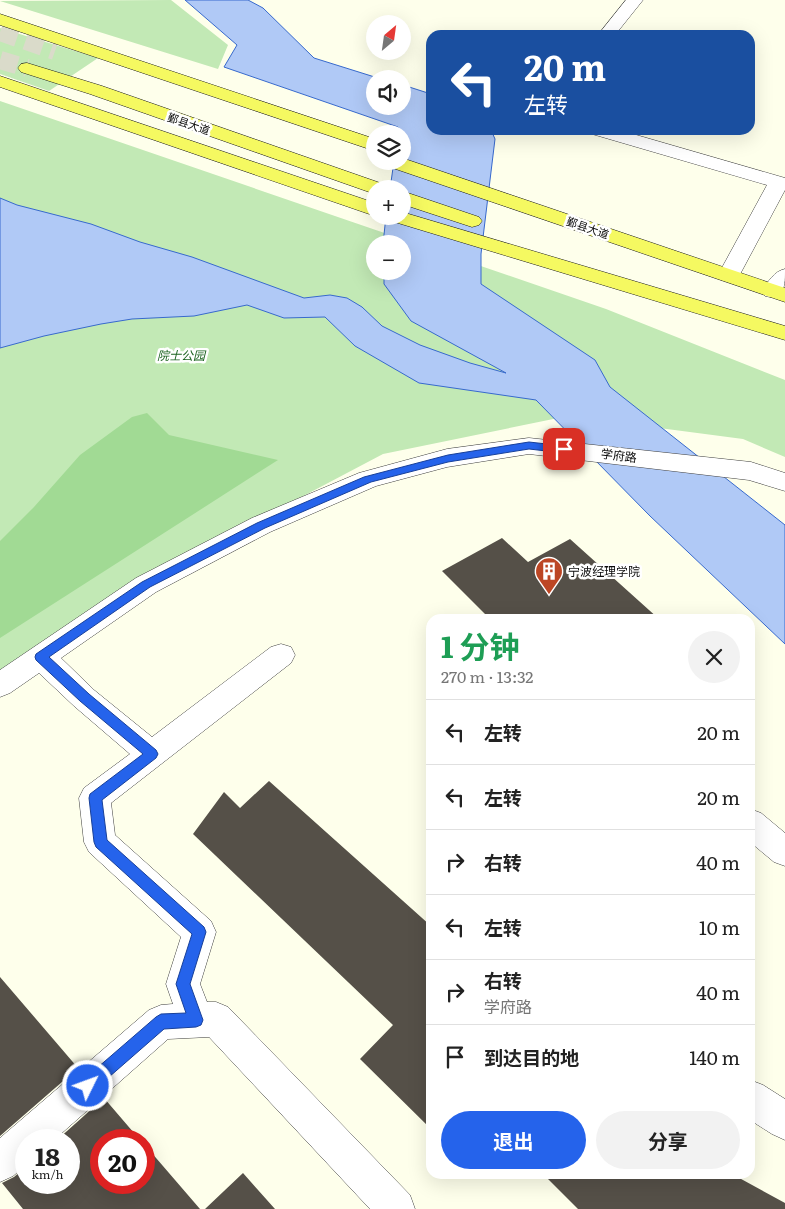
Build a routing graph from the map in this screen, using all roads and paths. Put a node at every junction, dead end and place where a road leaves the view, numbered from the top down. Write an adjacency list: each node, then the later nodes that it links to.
1 (636, 0): 3 (street)
2 (0, 19): 8 (main road)
3 (610, 30)
4 (55, 50): 9 (main road)
5 (27, 68): 13 (main road, 鄞县大道)
6 (0, 81): 16 (main road)
7 (616, 135): 12 (street)
8 (366, 142)
9 (366, 153)
10 (411, 160): 14 (main road)
11 (411, 167): 14 (main road)
12 (781, 183): 19 (street)
13 (366, 184)
14 (488, 191): 19 (main road, 鄞县大道)
15 (411, 201): 18 (main road)
16 (366, 207)
17 (411, 220): 18 (main road)
18 (514, 244): 21 (main road)
19 (729, 276): 20 (main road, 鄞县大道)
20 (781, 287)
21 (785, 332)
22 (785, 482): 24 (street, 学府路)
23 (281, 655): 26 (street)
24 (40, 657): 25 (street, 学府路); 26 (street)
25 (0, 684)
26 (152, 754): 29 (street)
27 (755, 827): 28 (street)
28 (785, 852)
29 (196, 1020): 32 (street); 33 (street)
30 (755, 1101): 31 (street)
31 (785, 1121)
32 (0, 1163)
33 (396, 1209)

